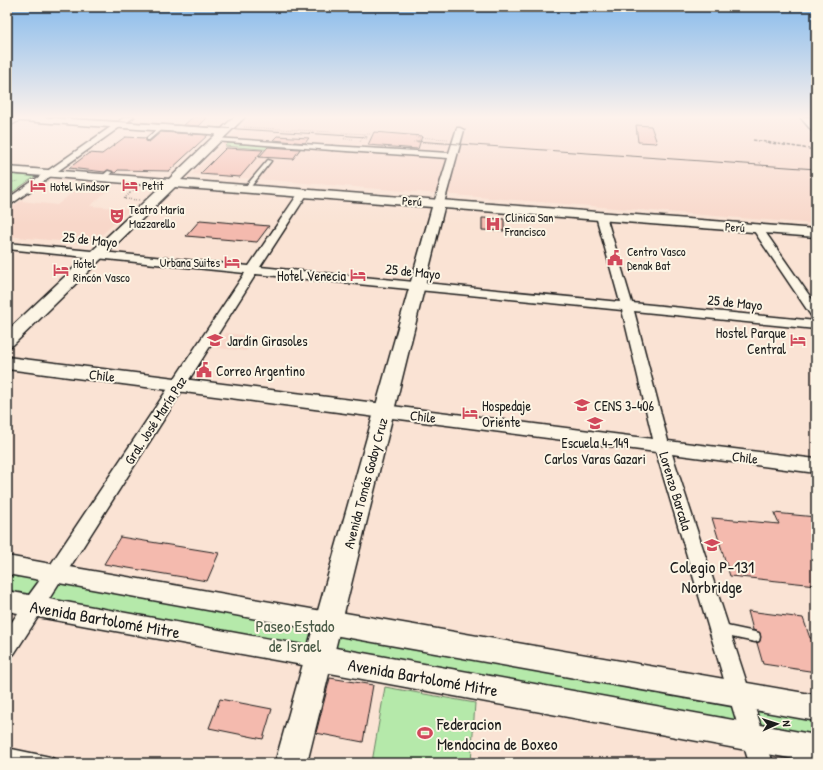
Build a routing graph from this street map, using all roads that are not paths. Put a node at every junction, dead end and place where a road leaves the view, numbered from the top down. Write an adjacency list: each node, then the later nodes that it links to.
1 (77, 153): 8 (street)
2 (202, 153): 9 (main road)
3 (402, 153): 5 (street)
4 (453, 153): 5 (street)
5 (452, 156): 13 (street)
6 (269, 162): 10 (lane)
7 (7, 170): 8 (main road, Perú)
8 (49, 173): 9 (main road, Perú); 12 (street)
9 (171, 183): 10 (main road, Perú); 18 (main road)
10 (247, 188): 11 (main road, Perú)
11 (303, 193): 13 (main road, Perú); 19 (street, Gral. José María Paz)
12 (7, 203)
13 (440, 203): 14 (main road, Perú); 20 (main road, Avenida Tomás Godoy Cruz)
14 (601, 216): 15 (main road, Perú); 21 (street, Lorenzo Barcala)
15 (757, 228): 16 (main road, Perú); 22 (street)
16 (816, 233)
17 (7, 246): 18 (street, 25 de Mayo)
18 (96, 255): 19 (street, 25 de Mayo); 24 (main road)
19 (252, 270): 20 (street, 25 de Mayo); 26 (street, Gral. José María Paz)
20 (416, 286): 21 (street, 25 de Mayo); 27 (main road, Avenida Tomás Godoy Cruz)
21 (627, 306): 23 (street, 25 de Mayo); 28 (street, Lorenzo Barcala)
22 (816, 314)
23 (816, 325)
24 (7, 341)
25 (7, 363): 26 (street, Chile)
26 (178, 384): 27 (street, Chile); 31 (street, Gral. José María Paz)
27 (384, 411): 28 (street, Chile); 34 (main road, Avenida Tomás Godoy Cruz)
28 (662, 446): 29 (street, Chile); 35 (street, Lorenzo Barcala)
29 (816, 466)
30 (7, 565): 31 (street)
31 (54, 574): 33 (street, Gral. José María Paz); 34 (street)
32 (7, 601): 33 (street, Avenida Bartolomé Mitre)
33 (34, 606): 37 (street, Gral. José María Paz); 38 (street, Avenida Bartolomé Mitre)
34 (328, 622): 38 (main road, Avenida Tomás Godoy Cruz); 39 (street)
35 (719, 630): 36 (lane); 39 (street, Lorenzo Barcala)
36 (755, 637)
37 (7, 647)
38 (319, 658): 41 (street, Avenida Bartolomé Mitre); 45 (main road, Avenida Tomás Godoy Cruz)
39 (739, 694): 40 (street); 41 (street, Lorenzo Barcala)
40 (816, 708)
41 (753, 737): 42 (street, Avenida Bartolomé Mitre); 46 (street, Lorenzo Barcala)
42 (816, 749)
43 (7, 754): 44 (lane)
44 (50, 763)
45 (291, 763)
46 (761, 763)

